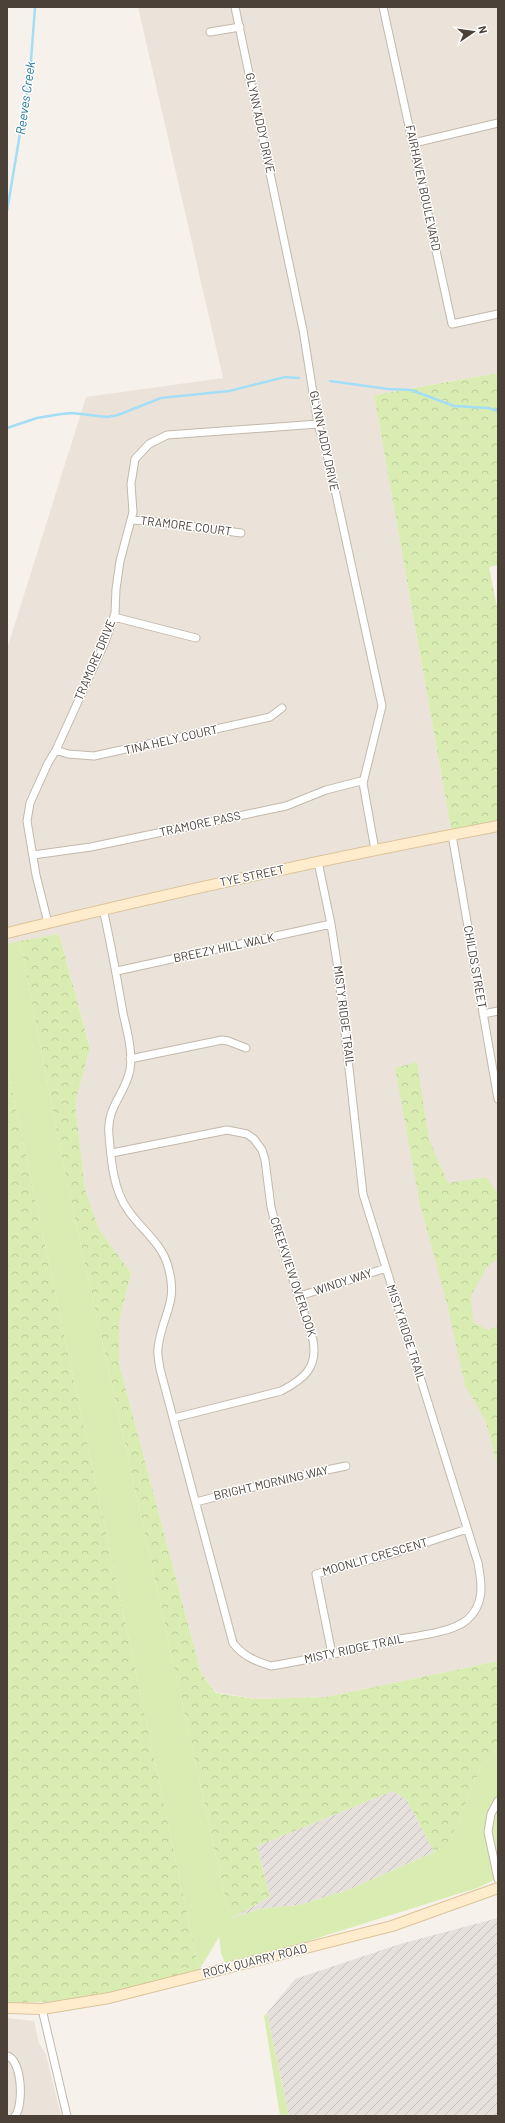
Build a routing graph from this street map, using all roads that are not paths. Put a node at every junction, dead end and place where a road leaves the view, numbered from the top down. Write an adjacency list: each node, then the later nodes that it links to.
1 (236, 7): 3 (street, GLYNN ADDY DRIVE)
2 (383, 7): 6 (street, FAIRHAVEN BOULEVARD)
3 (240, 27): 4 (street); 8 (street, GLYNN ADDY DRIVE)
4 (210, 32)
5 (498, 123): 6 (street)
6 (414, 142): 7 (street, FAIRHAVEN BOULEVARD)
7 (498, 314)
8 (318, 424): 9 (street, TRAMORE DRIVE); 15 (street, GLYNN ADDY DRIVE)
9 (131, 520): 10 (street, TRAMORE COURT); 11 (street, TRAMORE DRIVE)
10 (241, 533)
11 (114, 617): 12 (street); 14 (street, TRAMORE DRIVE)
12 (196, 638)
13 (282, 708): 14 (street, TINA HELY COURT)
14 (56, 750): 19 (street, TRAMORE DRIVE)
15 (363, 783): 18 (street, GLYNN ADDY DRIVE); 19 (street, TRAMORE PASS)
16 (498, 826): 17 (street, TYE STREET)
17 (452, 835): 18 (street, TYE STREET); 27 (street, CHILDS STREET)
18 (375, 850): 20 (street, TYE STREET)
19 (33, 855): 22 (street, TRAMORE DRIVE)
20 (318, 862): 21 (street, TYE STREET); 23 (street, MISTY RIDGE TRAIL)
21 (103, 909): 22 (street, TYE STREET); 25 (street, MISTY RIDGE TRAIL)
22 (48, 923): 24 (street, TYE STREET)
23 (331, 924): 25 (street, BREEZY HILL WALK); 32 (street, MISTY RIDGE TRAIL)
24 (7, 933)
25 (117, 971): 29 (street, MISTY RIDGE TRAIL)
26 (498, 1011): 27 (street)
27 (482, 1014): 30 (street, CHILDS STREET)
28 (246, 1048): 29 (street)
29 (130, 1059): 31 (street, MISTY RIDGE TRAIL)
30 (498, 1099)
31 (112, 1153): 33 (street, CREEKVIEW OVERLOOK); 34 (street, MISTY RIDGE TRAIL)
32 (386, 1268): 33 (street, WINDY WAY); 37 (street, MISTY RIDGE TRAIL)
33 (300, 1296): 34 (street, CREEKVIEW OVERLOOK)
34 (174, 1418): 36 (street, MISTY RIDGE TRAIL)
35 (346, 1466): 36 (street, BRIGHT MORNING WAY)
36 (196, 1502): 38 (street, MISTY RIDGE TRAIL)
37 (467, 1529): 38 (street, MISTY RIDGE TRAIL); 38 (street, MOONLIT CRESCENT)
38 (332, 1654)
39 (498, 1801): 40 (street)
40 (498, 1879)
41 (498, 1888): 43 (street, ROCK QUARRY ROAD)
42 (7, 2008): 43 (street, ROCK QUARRY ROAD)
43 (42, 2009): 46 (street)
44 (7, 2056): 45 (street)
45 (15, 2116)
46 (67, 2116)

